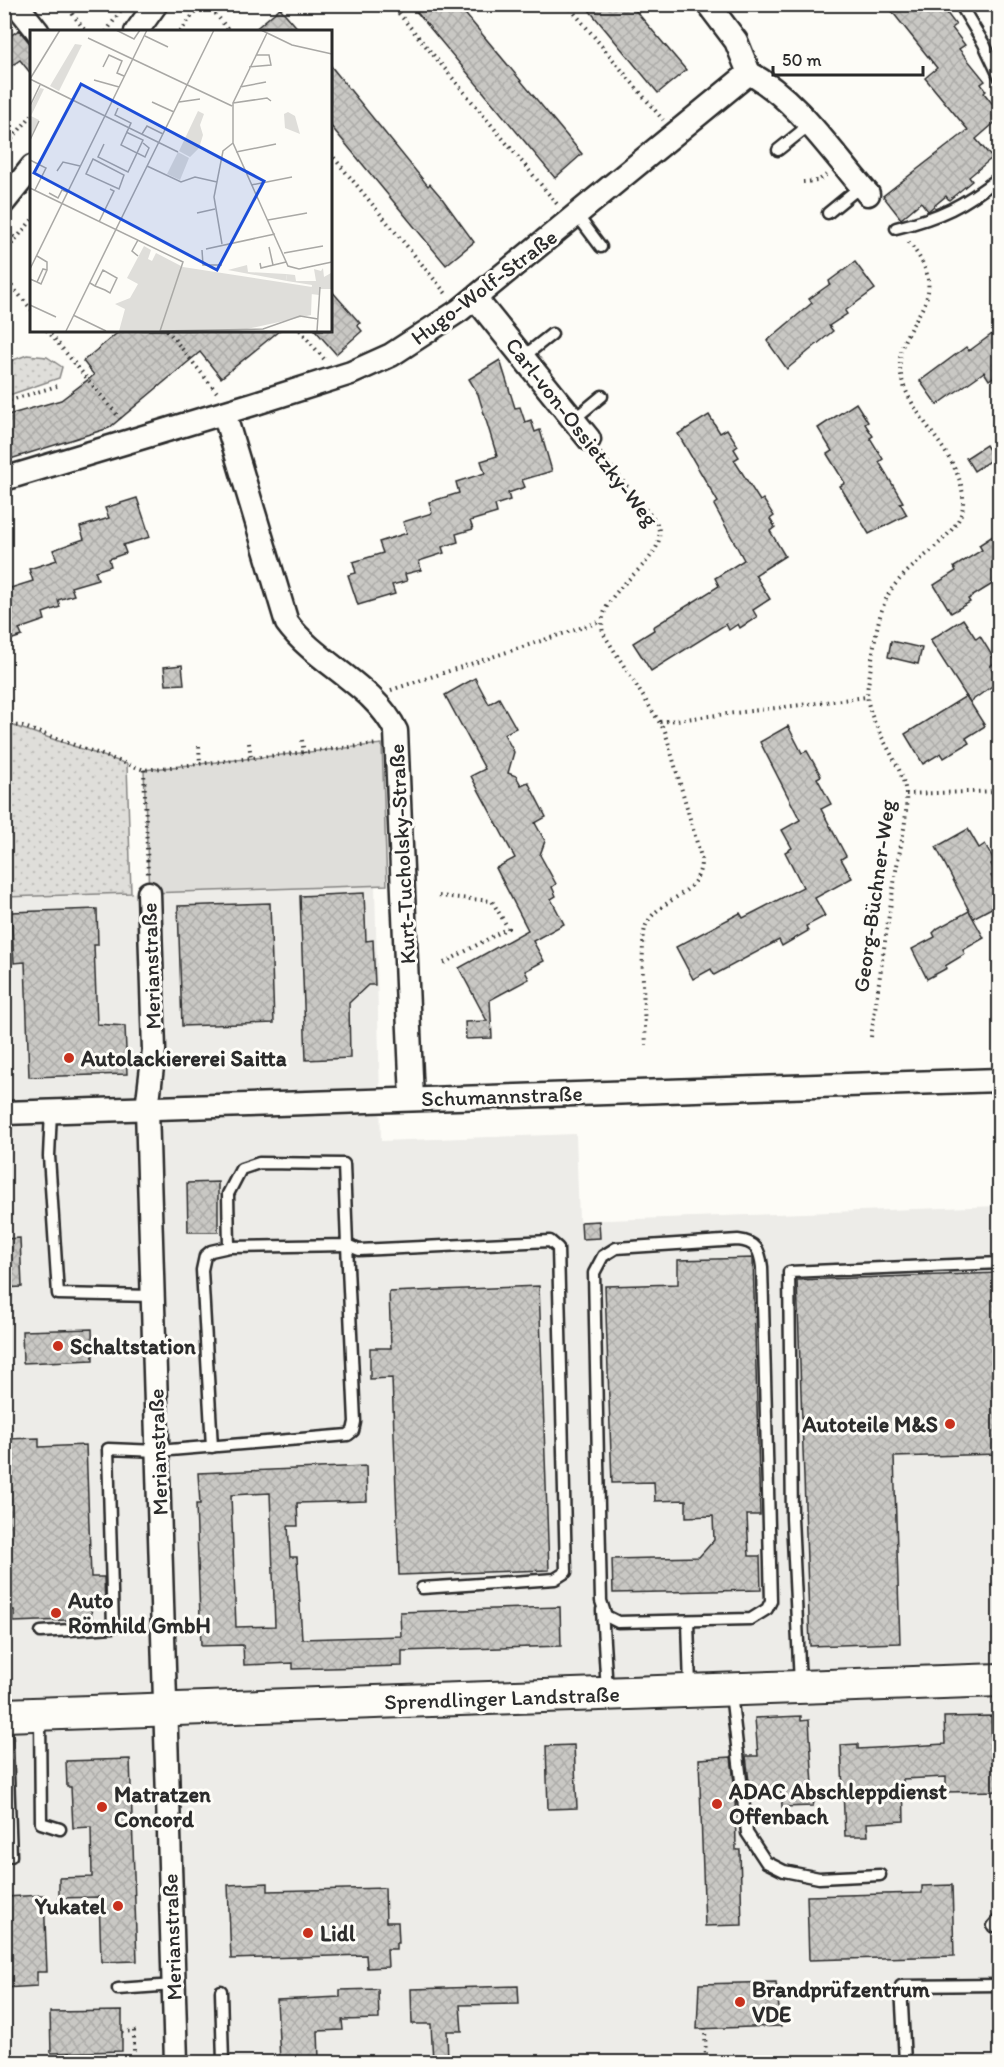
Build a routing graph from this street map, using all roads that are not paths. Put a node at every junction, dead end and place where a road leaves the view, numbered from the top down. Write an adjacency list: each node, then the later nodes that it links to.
1 (16, 4): 5 (street)
2 (156, 4): 6 (street)
3 (708, 4): 7 (street)
4 (960, 4): 8 (lane)
5 (36, 30)
6 (137, 30)
7 (749, 73): 9 (street); 16 (street, Hugo-Wolf-Straße)
8 (999, 78)
9 (808, 126): 10 (lane); 13 (street)
10 (778, 150)
11 (30, 170): 14 (street)
12 (999, 177): 17 (lane)
13 (864, 190): 15 (lane)
14 (4, 202)
15 (828, 213)
16 (574, 218): 18 (lane); 19 (street, Hugo-Wolf-Straße)
17 (896, 228)
18 (601, 247)
19 (468, 304): 21 (street, Carl-von-Ossietzky-Weg); 23 (street, Hugo-Wolf-Straße)
20 (552, 334): 21 (lane)
21 (523, 357): 24 (street, Carl-von-Ossietzky-Weg)
22 (602, 396): 24 (lane)
23 (224, 413): 26 (street, Hugo-Wolf-Straße); 29 (street, Kurt-Tucholsky-Straße)
24 (573, 420): 25 (street, Carl-von-Ossietzky-Weg)
25 (589, 439)
26 (4, 479)
27 (148, 893): 30 (street, Merianstraße)
28 (999, 1080): 29 (street, Schumannstraße)
29 (412, 1099): 30 (street, Schumannstraße)
30 (147, 1109): 31 (street, Schumannstraße); 36 (street, Merianstraße)
31 (51, 1112): 32 (street, Schumannstraße); 36 (lane)
32 (4, 1113)
33 (347, 1245): 34 (lane); 34 (lane); 37 (lane); 39 (lane)
34 (229, 1247): 37 (lane)
35 (999, 1263): 44 (lane)
36 (153, 1296): 38 (street, Merianstraße)
37 (212, 1447): 38 (lane)
38 (158, 1451): 42 (lane); 48 (street, Merianstraße)
39 (422, 1588)
40 (602, 1610): 41 (lane); 41 (lane); 47 (lane)
41 (688, 1621): 46 (lane)
42 (41, 1632)
43 (999, 1680): 44 (main road, Sprendlinger Landstraße)
44 (800, 1687): 45 (main road, Sprendlinger Landstraße)
45 (730, 1690): 46 (main road, Sprendlinger Landstraße); 53 (lane)
46 (690, 1691): 47 (main road, Sprendlinger Landstraße)
47 (607, 1694): 48 (main road, Sprendlinger Landstraße)
48 (166, 1709): 49 (main road, Sprendlinger Landstraße); 55 (street, Merianstraße)
49 (39, 1714): 50 (main road, Sprendlinger Landstraße); 51 (lane)
50 (5, 1715): 52 (lane)
51 (60, 1829)
52 (11, 1856)
53 (880, 1875)
54 (999, 1984): 60 (lane)
55 (174, 1985): 56 (lane); 58 (street, Merianstraße)
56 (118, 1989)
57 (221, 1991): 59 (lane)
58 (176, 2062)
59 (223, 2062)
60 (905, 2062)

